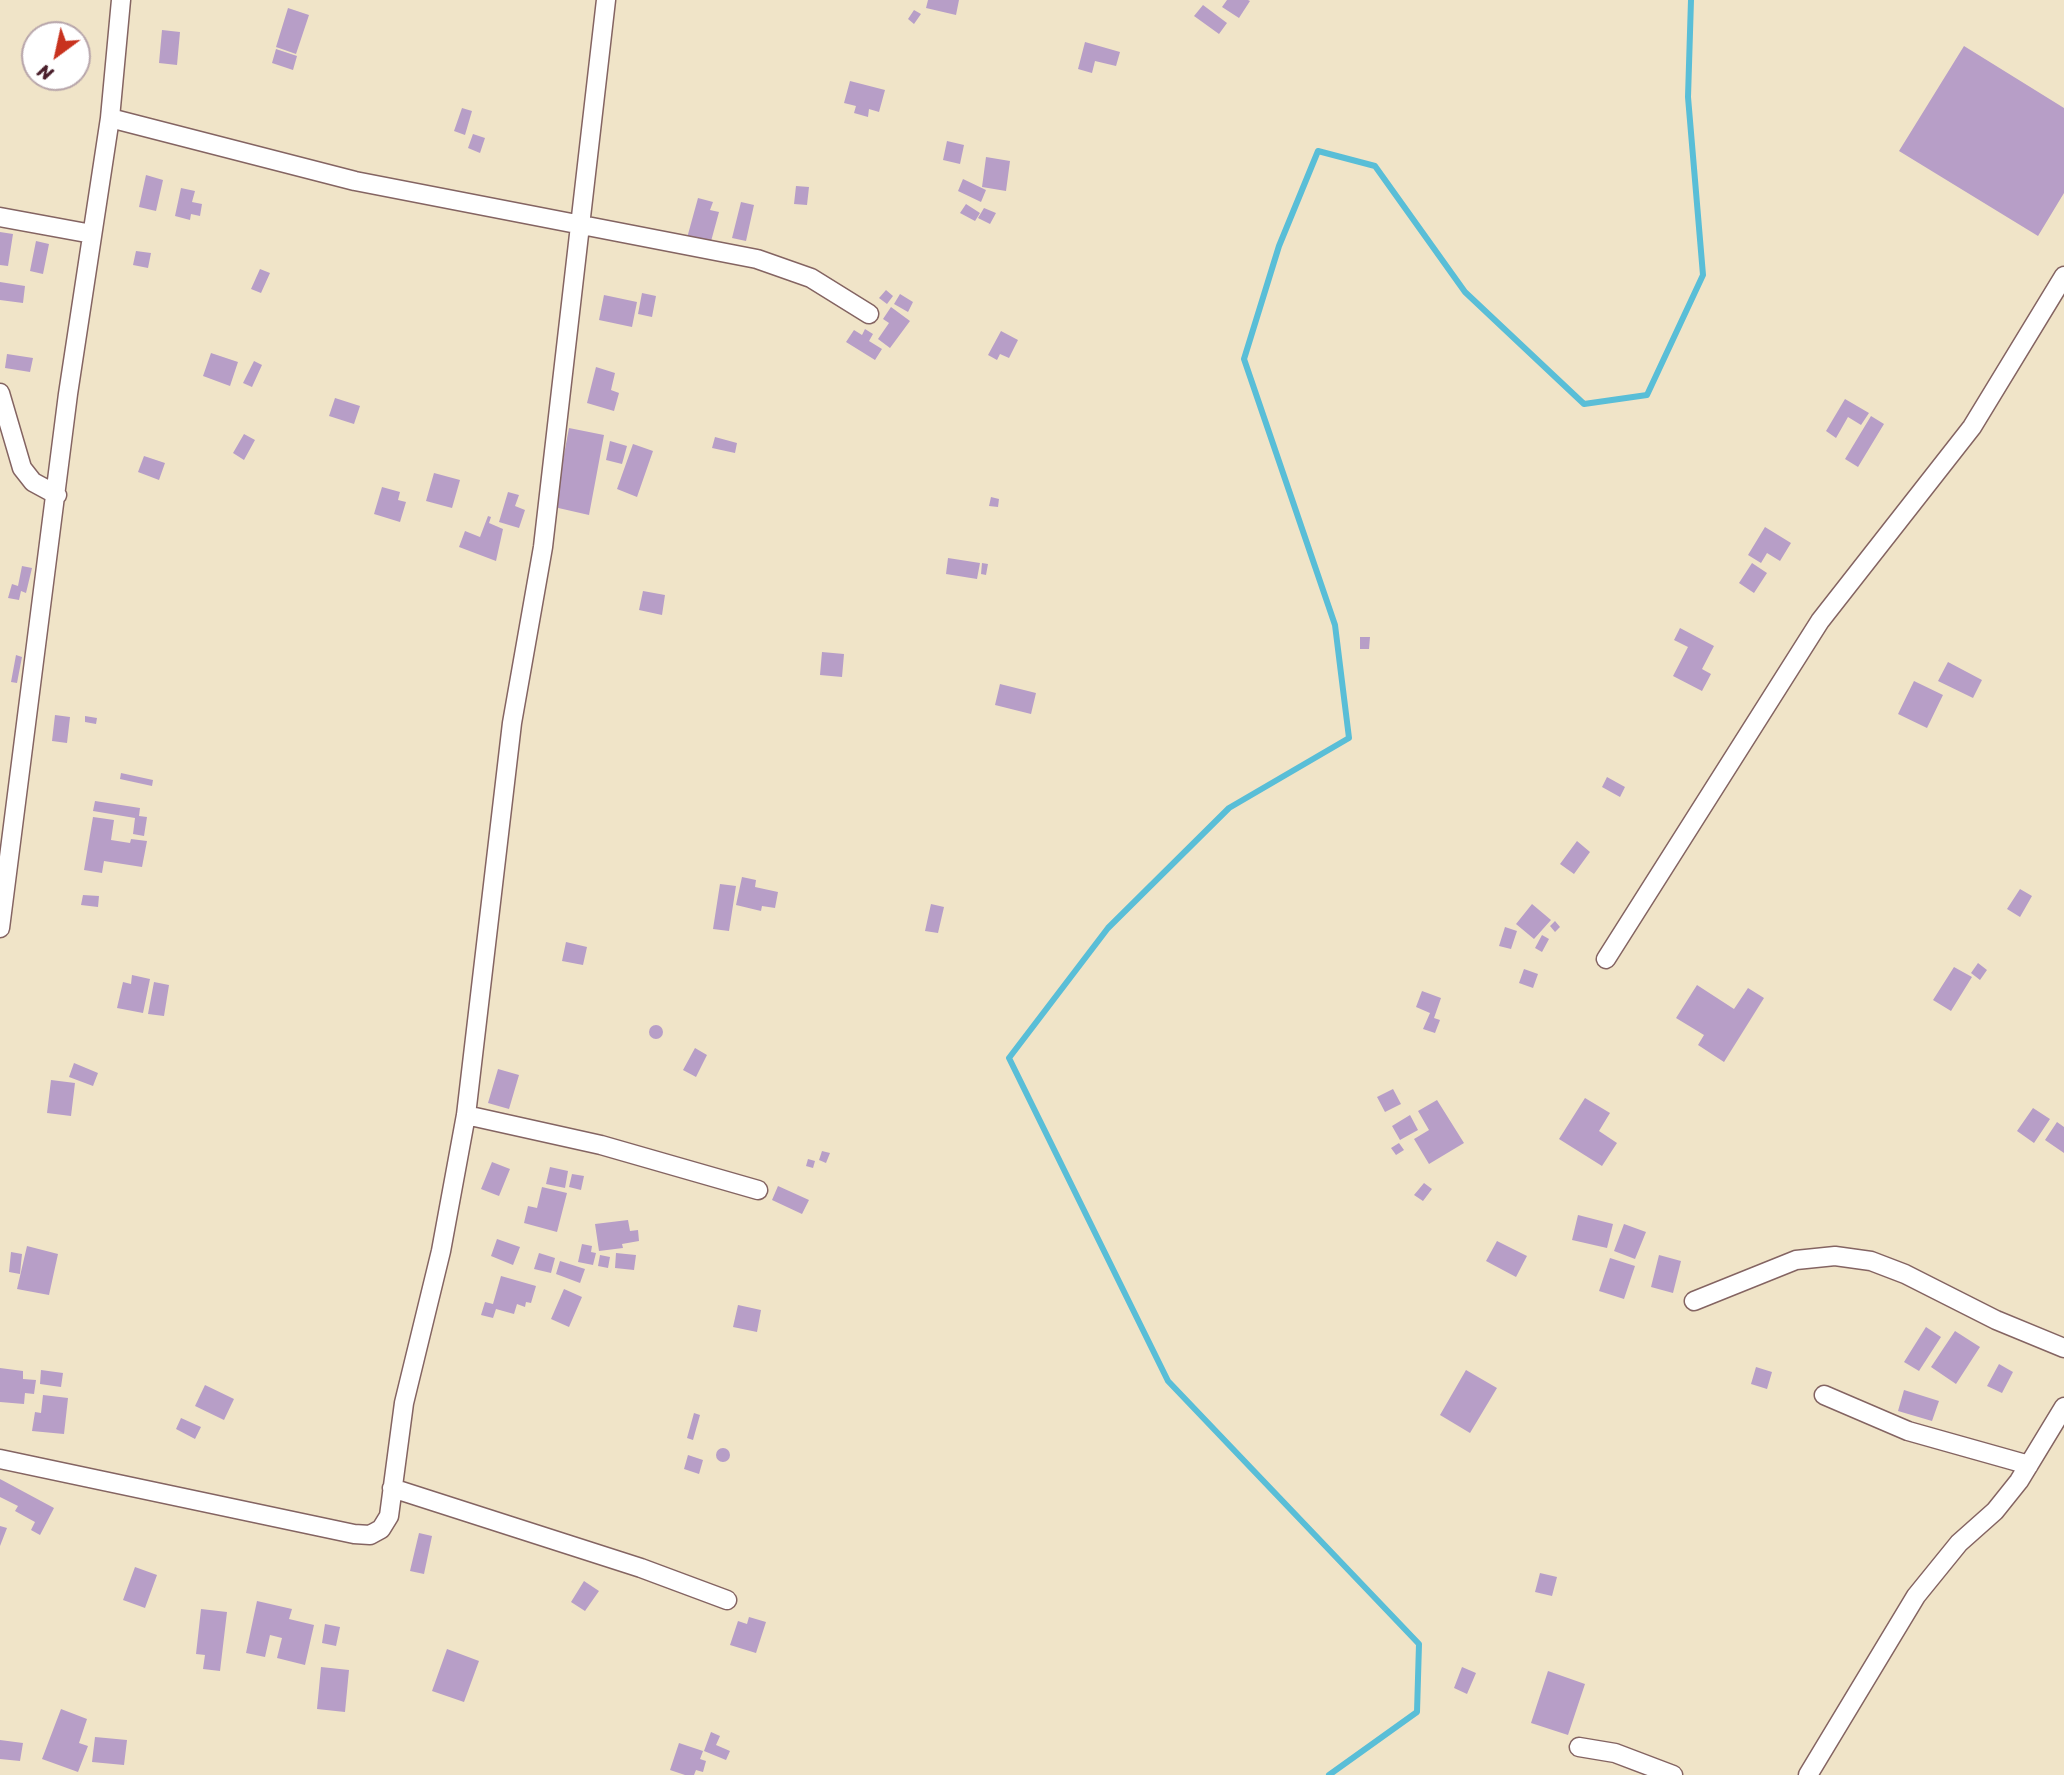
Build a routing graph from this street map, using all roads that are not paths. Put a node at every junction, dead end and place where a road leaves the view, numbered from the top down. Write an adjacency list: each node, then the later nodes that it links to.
1 (121, 0): 3 (street)
2 (606, 0): 5 (street)
3 (110, 118): 5 (street); 6 (street)
4 (0, 217): 6 (street)
5 (582, 224): 8 (street); 13 (street)
6 (92, 234): 10 (street)
7 (2064, 276): 12 (street)
8 (869, 314)
9 (0, 393): 10 (street)
10 (57, 495): 11 (street)
11 (0, 928)
12 (1606, 959)
13 (466, 1115): 14 (street); 21 (street)
14 (758, 1190)
15 (1694, 1301): 16 (street)
16 (2064, 1348)
17 (1824, 1395): 20 (street)
18 (2064, 1407): 20 (street)
19 (0, 1459): 21 (street)
20 (2029, 1465): 25 (street)
21 (392, 1489): 22 (street)
22 (727, 1600)
23 (1579, 1747): 24 (street)
24 (1673, 1775)
25 (1808, 1775)

